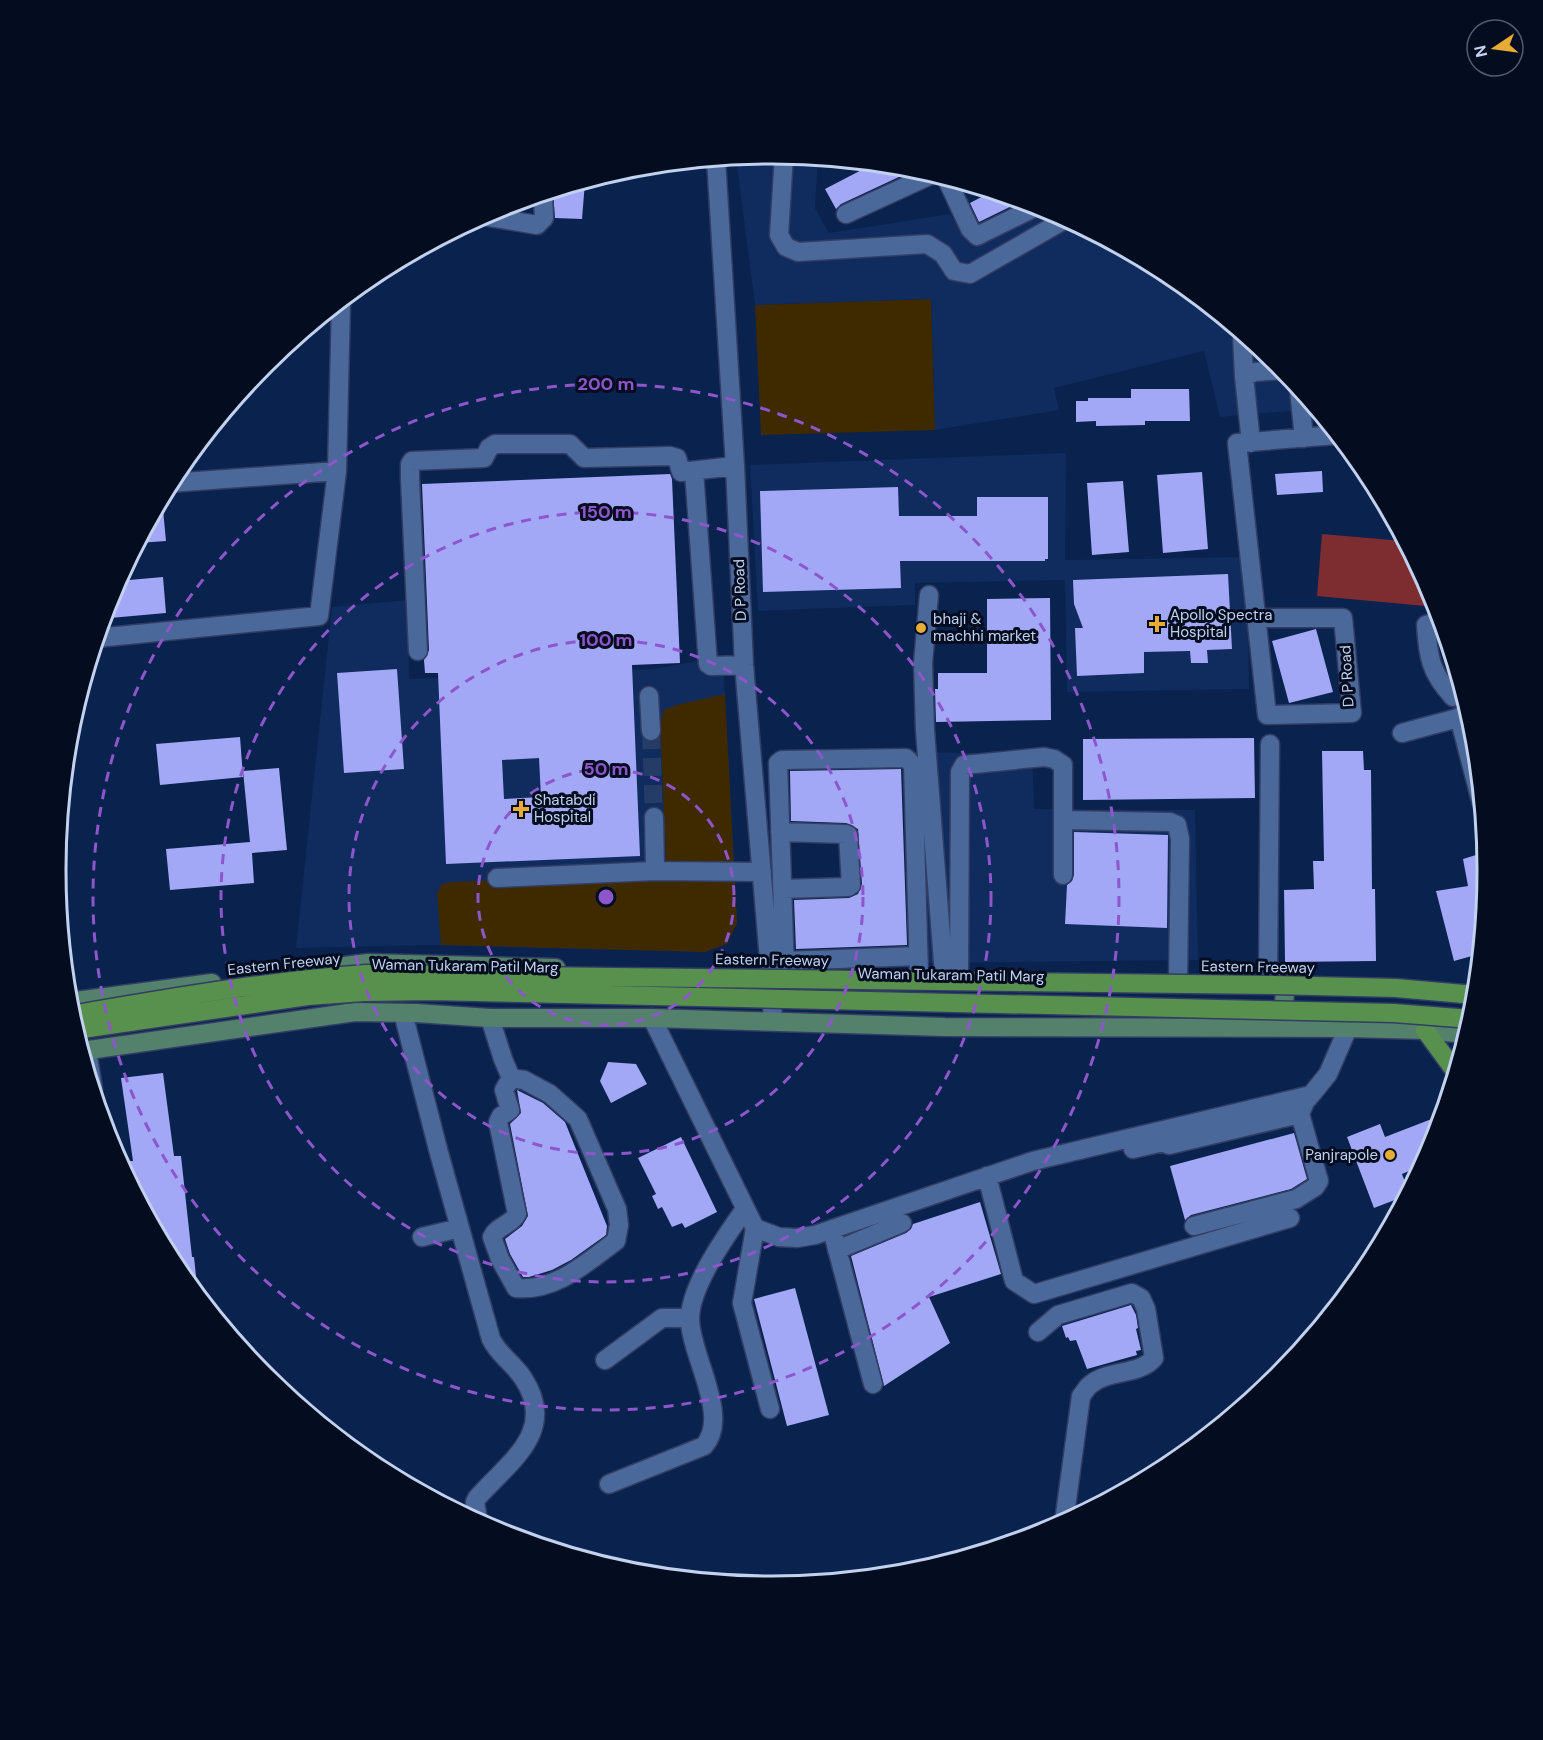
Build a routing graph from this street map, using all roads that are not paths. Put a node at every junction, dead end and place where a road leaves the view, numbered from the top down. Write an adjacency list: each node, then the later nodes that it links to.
1 (783, 164): 9 (street)
2 (716, 167): 18 (street, D P Road)
3 (919, 180): 7 (street)
4 (951, 188): 6 (street)
5 (543, 203): 8 (street)
6 (1025, 212)
7 (846, 214)
8 (500, 219)
9 (1056, 225)
10 (341, 311): 19 (street)
11 (1242, 345): 13 (street, D P Road)
12 (1270, 371): 13 (street)
13 (1244, 376): 17 (street, D P Road)
14 (1300, 403): 16 (street)
15 (1327, 436): 16 (street)
16 (1304, 438): 17 (street)
17 (1244, 443): 23 (street, D P Road)
18 (735, 466): 20 (street); 27 (street, D P Road)
19 (337, 471): 21 (street); 25 (street)
20 (694, 471): 26 (street); 27 (street)
21 (182, 482)
22 (929, 595): 44 (street)
23 (1256, 618): 23 (street, D P Road)
24 (1432, 624): 29 (street)
25 (105, 637)
26 (418, 651)
27 (744, 666): 38 (street, D P Road)
28 (649, 696): 31 (street)
29 (1455, 696)
30 (1460, 717): 32 (street)
31 (651, 731)
32 (1402, 733)
33 (1270, 744): 47 (street)
34 (654, 817): 37 (street)
35 (1063, 820): 39 (street); 44 (street); 46 (street)
36 (780, 832): 41 (street); 41 (street); 42 (street)
37 (655, 871): 38 (street); 40 (street)
38 (762, 872): 43 (street, D P Road)
39 (1063, 875)
40 (498, 878)
41 (782, 889): 43 (street)
42 (919, 965): 43 (main road, Waman Tukaram Patil Marg); 44 (main road, Waman Tukaram Patil Marg)
43 (780, 968): 50 (main road, Waman Tukaram Patil Marg); 56 (street, D P Road)
44 (952, 975): 45 (main road, Waman Tukaram Patil Marg)
45 (981, 975): 46 (main road, Waman Tukaram Patil Marg); 57 (main road)
46 (1178, 980): 47 (main road, Waman Tukaram Patil Marg)
47 (1277, 980): 48 (main road, Waman Tukaram Patil Marg); 58 (main road)
48 (1466, 988)
49 (1465, 994): 51 (highway, Eastern Freeway, bridge)
50 (79, 1001)
51 (81, 1013)
52 (403, 1013): 53 (main road); 63 (main road); 74 (street)
53 (490, 1018): 54 (main road); 65 (street)
54 (652, 1018): 56 (main road); 70 (street)
55 (1461, 1019): 60 (highway, bridge)
56 (773, 1021): 57 (main road)
57 (980, 1027): 58 (main road)
58 (1282, 1027): 59 (main road)
59 (1348, 1028): 61 (main road); 66 (street)
60 (85, 1029)
61 (1425, 1030): 62 (main road); 64 (highway)
62 (1457, 1033)
63 (89, 1050)
64 (1450, 1064)
65 (511, 1078): 65 (street)
66 (1311, 1095): 67 (street); 69 (street)
67 (1300, 1114): 68 (street); 73 (street)
68 (1133, 1149)
69 (987, 1176): 71 (street); 76 (street)
70 (745, 1209): 75 (street); 79 (street)
71 (1290, 1218)
72 (902, 1223): 78 (street)
73 (1194, 1226)
74 (460, 1228): 77 (street); 85 (street)
75 (755, 1228): 76 (street); 83 (street)
76 (832, 1230): 78 (street)
77 (422, 1237)
78 (837, 1250): 82 (street)
79 (690, 1318): 81 (street); 84 (street)
80 (1038, 1332): 86 (street)
81 (605, 1360)
82 (873, 1384)
83 (770, 1409)
84 (609, 1484)
85 (476, 1511)
86 (1065, 1511)

